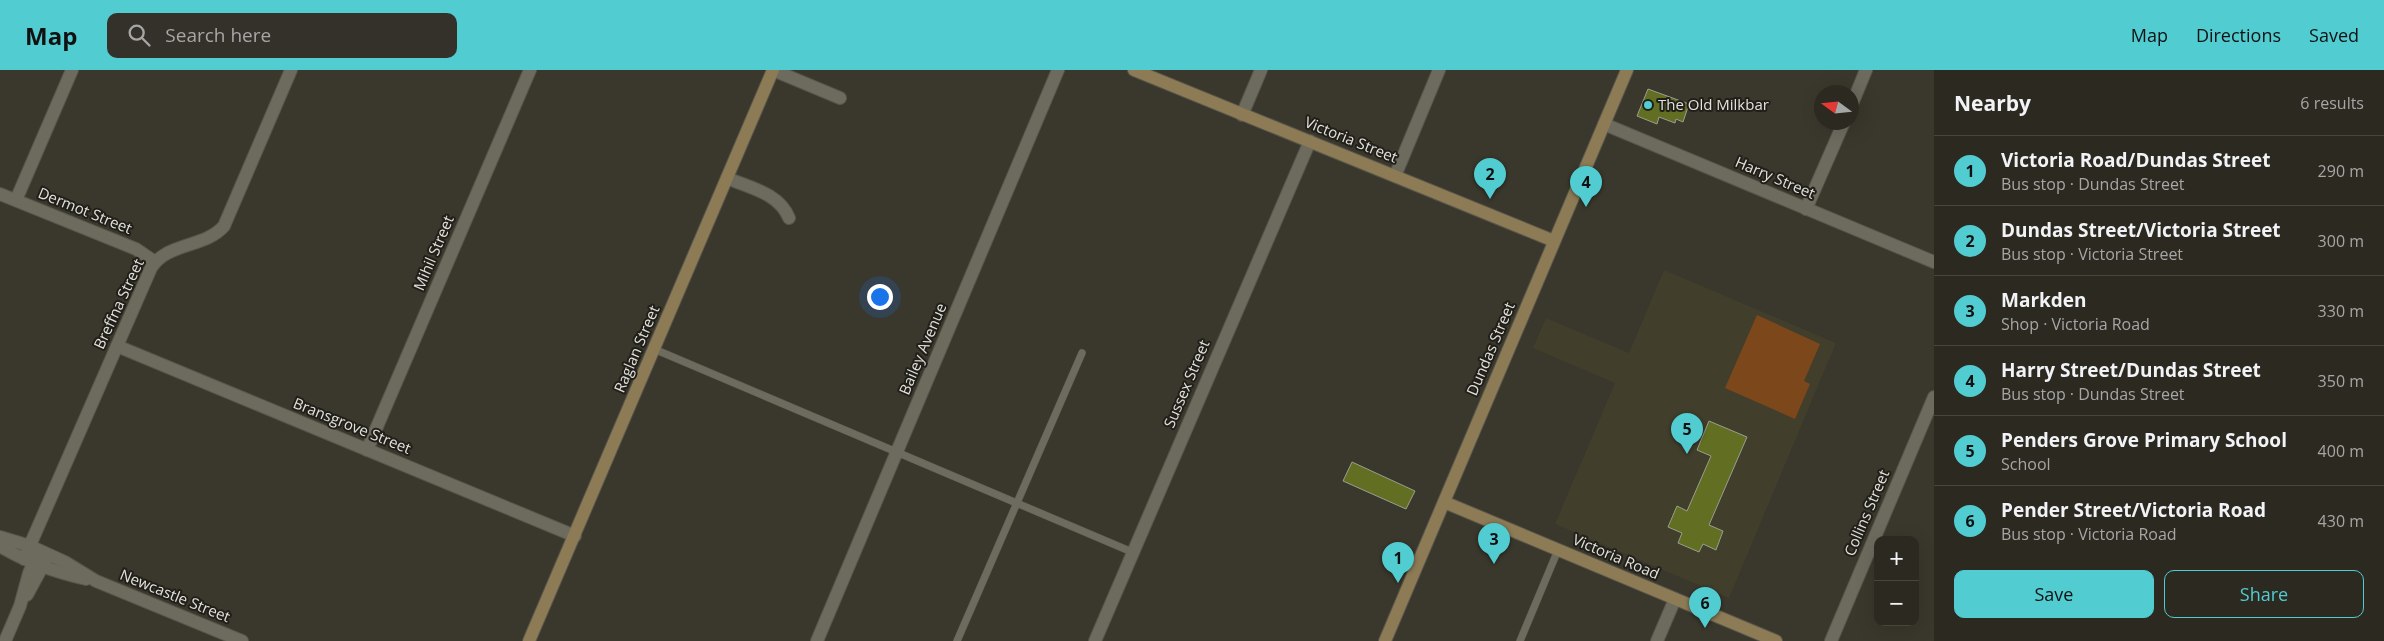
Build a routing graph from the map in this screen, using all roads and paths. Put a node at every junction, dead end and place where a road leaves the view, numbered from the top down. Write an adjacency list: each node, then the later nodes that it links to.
1 (72, 70): 20 (street)
2 (291, 70): 24 (street, Breffna Street)
3 (530, 70): 30 (street, Mihil Street)
4 (773, 70): 12 (street); 18 (street, Raglan Street)
5 (1058, 70): 31 (street, Bailey Avenue)
6 (1134, 70): 13 (street, Victoria Street)
7 (1261, 70): 13 (street)
8 (1439, 70): 17 (street)
9 (1627, 70): 14 (street, Dundas Street)
10 (1866, 70): 11 (street)
11 (1859, 87)
12 (840, 98)
13 (1242, 115): 16 (street, Victoria Street)
14 (1604, 124): 21 (street, Harry Street); 23 (street, Dundas Street)
15 (1841, 130): 21 (street)
16 (1310, 141): 17 (street, Victoria Street); 38 (street, Sussex Street)
17 (1395, 176): 23 (street, Victoria Street)
18 (727, 178): 22 (street); 27 (street, Raglan Street)
19 (0, 194): 20 (street, Dermot Street)
20 (16, 200): 24 (street, Dermot Street)
21 (1806, 209): 25 (street, Harry Street)
22 (789, 218)
23 (1554, 241): 32 (street, Dundas Street)
24 (155, 262): 26 (street, Breffna Street)
25 (1934, 262)
26 (117, 346): 30 (street, Bransgrove Street); 39 (street, Breffna Street)
27 (654, 349): 31 (lane); 34 (street, Raglan Street)
28 (1082, 353): 33 (lane)
29 (1934, 397): 51 (street, Collins Street)
30 (368, 450): 34 (street, Bransgrove Street)
31 (897, 452): 33 (lane); 44 (street, Bailey Avenue)
32 (1444, 502): 37 (street, Victoria Road); 47 (street, Dundas Street)
33 (1016, 504): 38 (lane); 45 (lane)
34 (575, 536): 43 (street, Raglan Street)
35 (0, 537): 39 (street, Newcastle Street)
36 (0, 546): 39 (street, Newcastle Street)
37 (1558, 550): 40 (street, Victoria Road); 48 (lane)
38 (1132, 552): 46 (street, Sussex Street)
39 (36, 556): 41 (street, Breffna Street); 42 (street, Newcastle Street)
40 (1674, 598): 49 (street); 50 (street, Victoria Road)
41 (5, 641)
42 (242, 641)
43 (529, 641)
44 (817, 641)
45 (957, 641)
46 (1095, 641)
47 (1385, 641)
48 (1520, 641)
49 (1657, 641)
50 (1776, 641)
51 (1831, 641)

